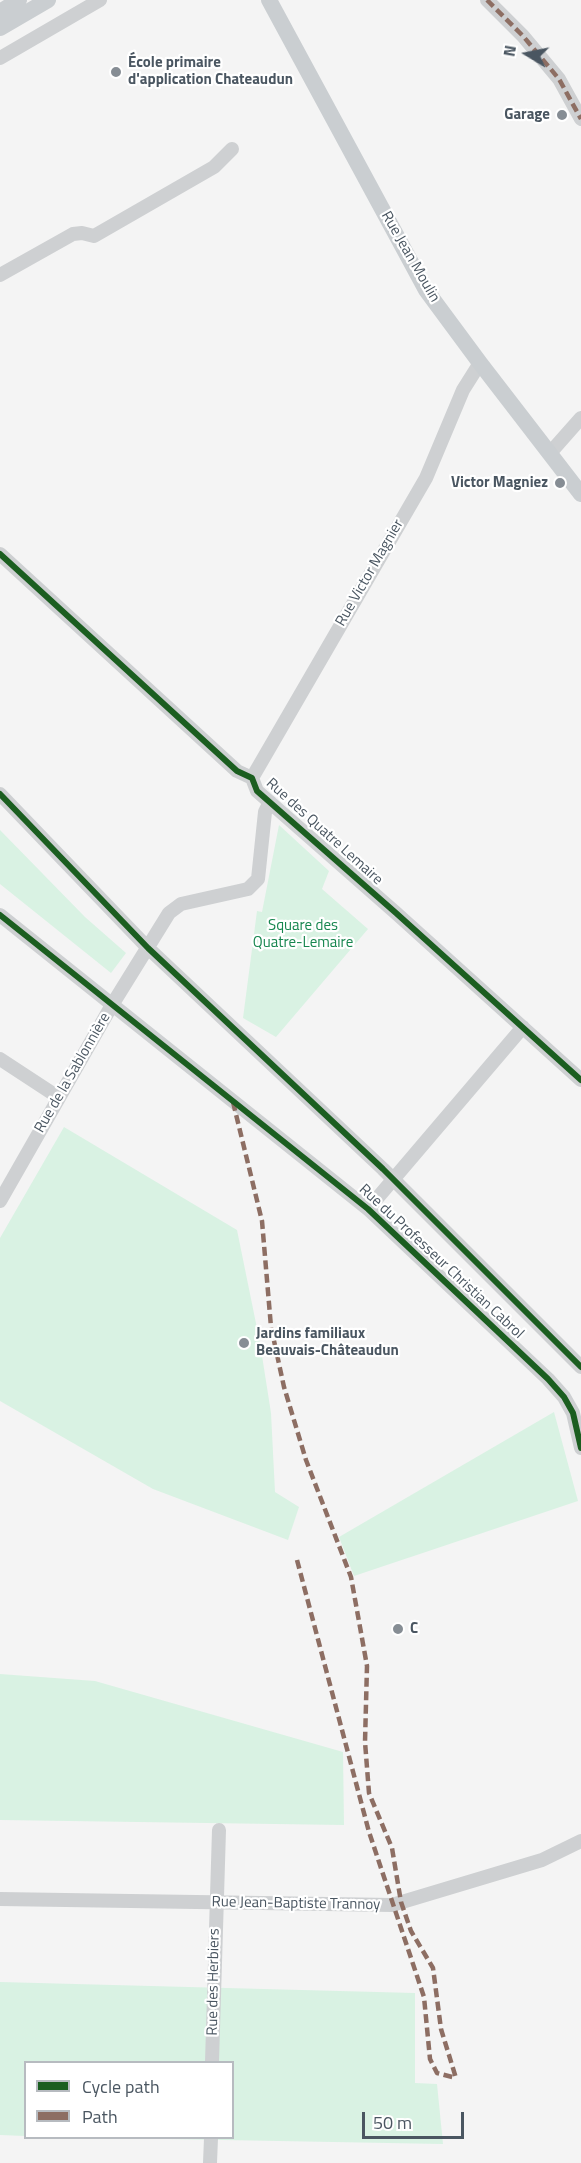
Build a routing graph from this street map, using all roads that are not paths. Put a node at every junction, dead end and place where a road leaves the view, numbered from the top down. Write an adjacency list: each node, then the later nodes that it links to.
1 (19, 0): 6 (main road)
2 (48, 0): 7 (main road)
3 (100, 0): 8 (street)
4 (269, 0): 12 (main road, Rue Jean Moulin)
5 (487, 0): 9 (street)
6 (0, 12)
7 (0, 28)
8 (0, 58)
9 (581, 119)
10 (232, 149): 11 (street)
11 (0, 275)
12 (480, 363): 14 (main road, Rue Jean Moulin); 17 (street, Rue Victor Magnier)
13 (581, 418): 14 (street)
14 (550, 453): 15 (main road, Rue Jean Moulin)
15 (581, 494)
16 (0, 554): 17 (street, Rue des Quatre Lemaire)
17 (252, 778): 19 (street, Rue des Quatre Lemaire)
18 (0, 794): 21 (street)
19 (270, 802): 21 (street, Rue de la Sablonnière); 23 (street, Rue des Quatre Lemaire)
20 (0, 915): 22 (street, Rue du Professeur Christian Cabrol)
21 (148, 948): 22 (street, Rue de la Sablonnière); 27 (street)
22 (112, 1005): 26 (street, Rue de la Sablonnière); 29 (street, Rue du Professeur Christian Cabrol)
23 (523, 1027): 25 (street, Rue des Quatre Lemaire); 27 (street)
24 (0, 1059): 26 (street)
25 (581, 1080)
26 (58, 1097): 28 (street, Rue de la Sablonnière)
27 (393, 1180): 29 (street); 30 (street)
28 (0, 1201)
29 (369, 1209): 31 (street, Rue du Professeur Christian Cabrol)
30 (581, 1367)
31 (581, 1448)
32 (219, 1830): 35 (street, Rue des Herbiers)
33 (581, 1841): 35 (street, Rue Jean-Baptiste Trannoy)
34 (0, 1899): 35 (street, Rue Jean-Baptiste Trannoy)
35 (216, 1903): 36 (street, Rue des Herbiers)
36 (212, 2061)
37 (211, 2139): 38 (street)
38 (210, 2163)

